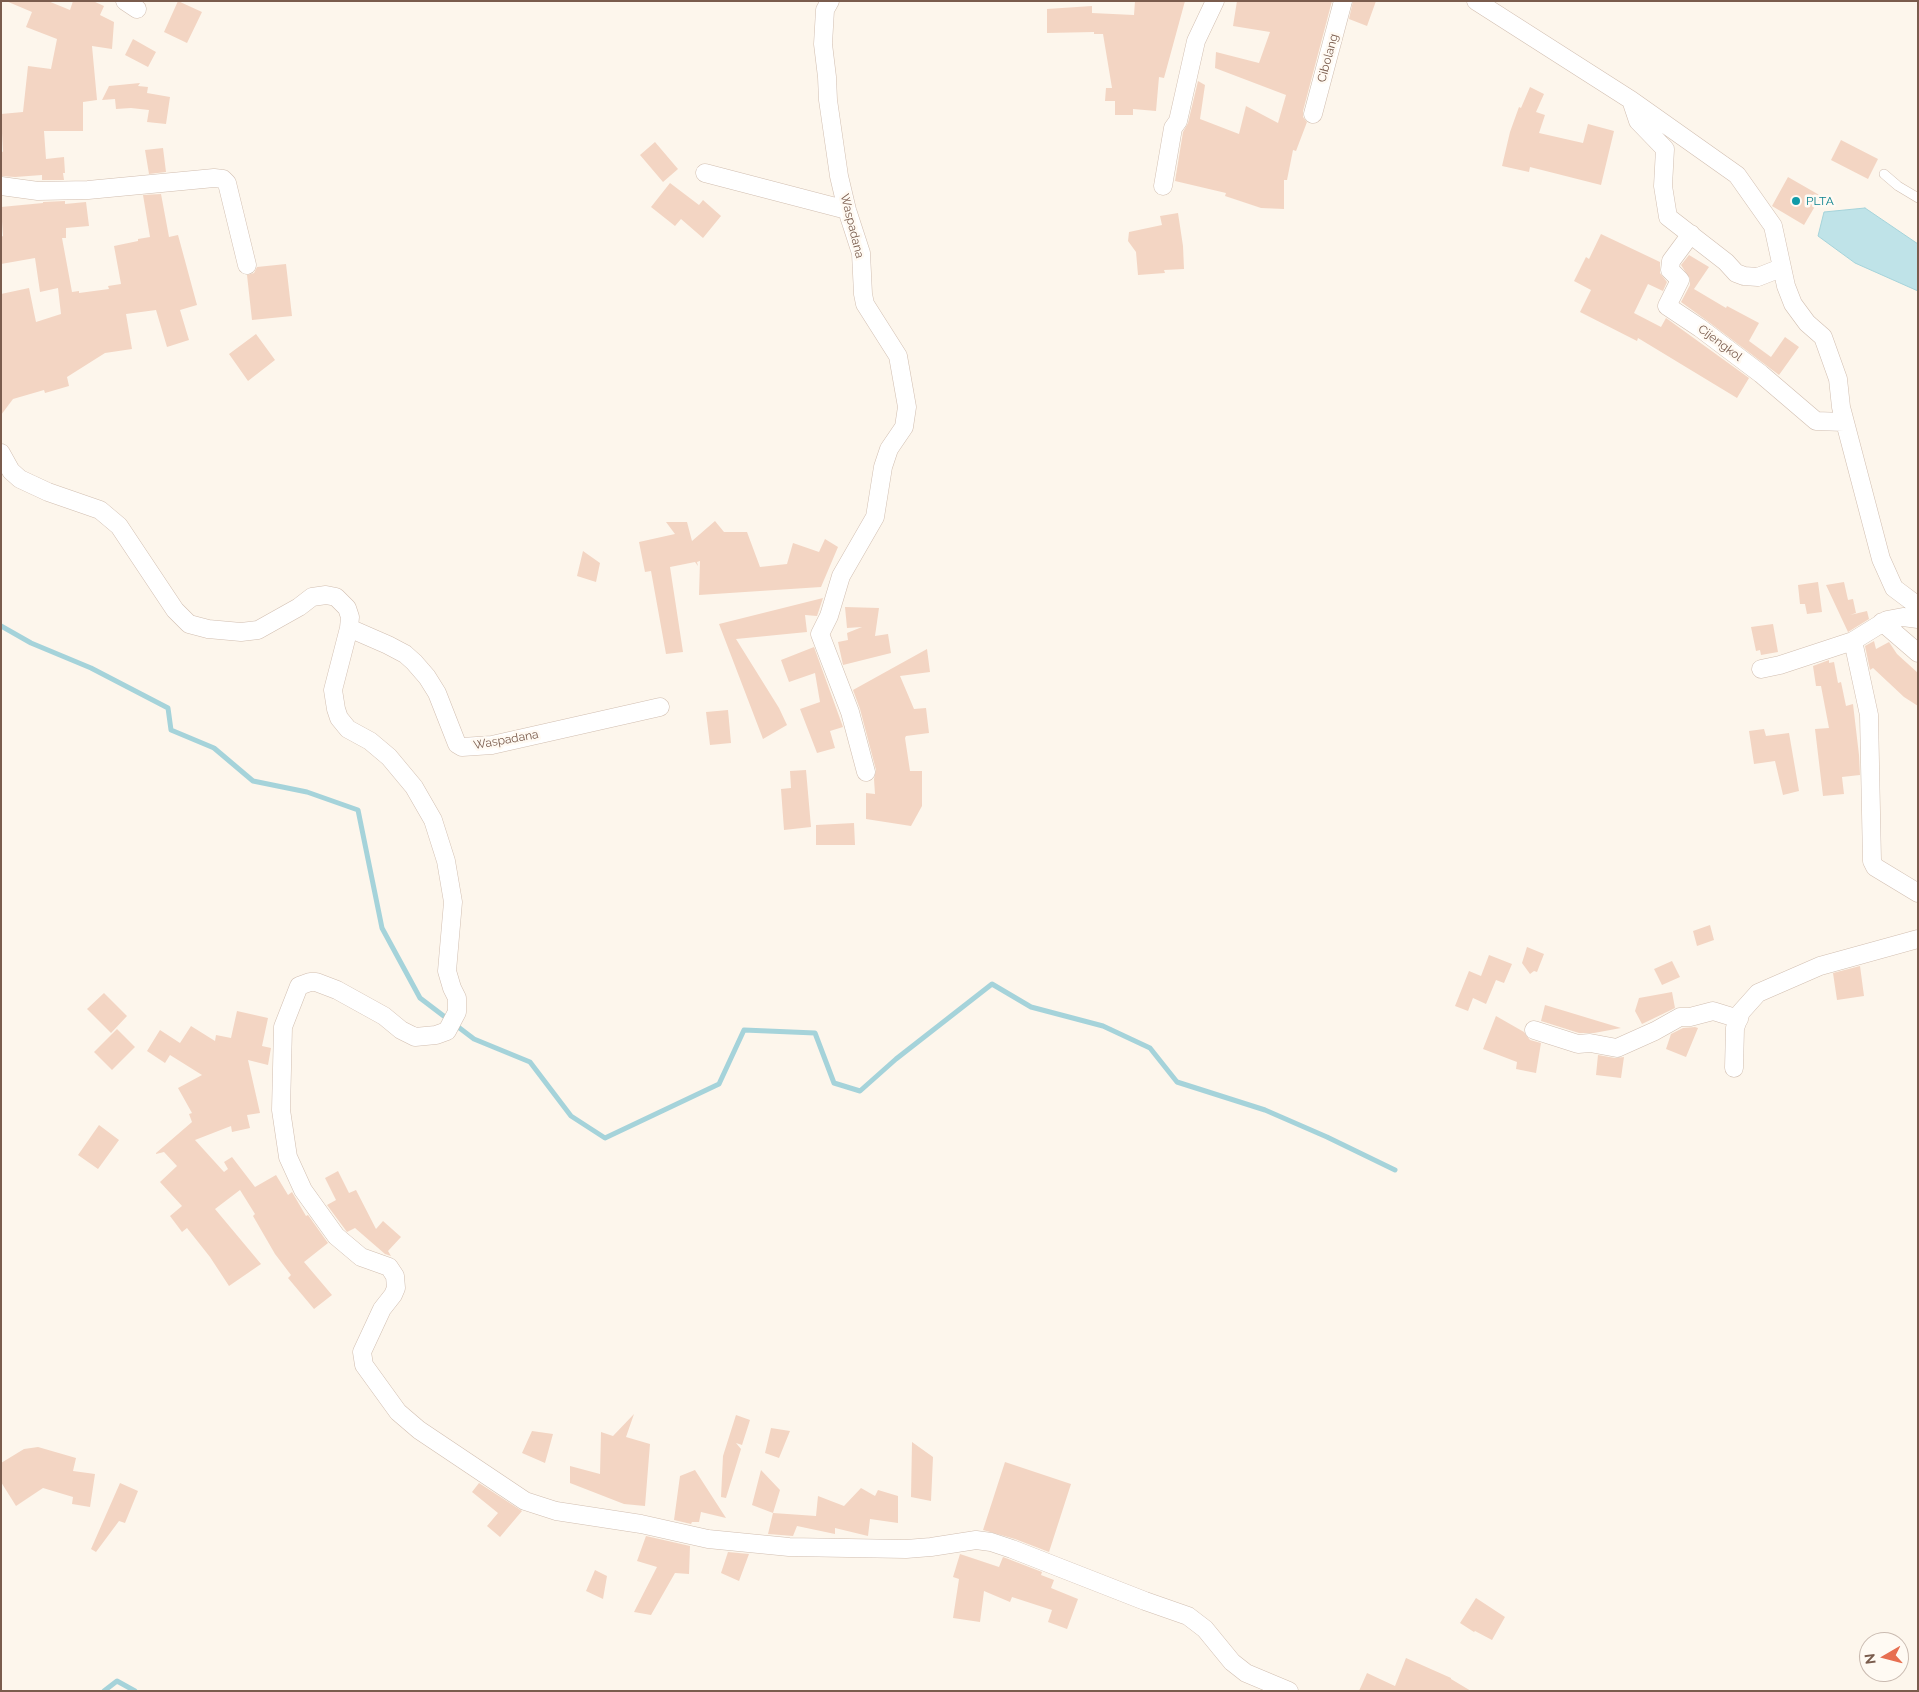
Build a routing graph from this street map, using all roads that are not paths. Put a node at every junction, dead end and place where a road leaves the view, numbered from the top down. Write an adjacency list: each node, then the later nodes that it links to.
1 (830, 1): 12 (street, Waspadana)
2 (1215, 1): 10 (street)
3 (1343, 1): 6 (street, Cibolang)
4 (1476, 1): 5 (street)
5 (1631, 100): 13 (street); 15 (street)
6 (1313, 114)
7 (705, 173): 12 (street)
8 (1884, 174): 11 (lane)
9 (1, 186): 14 (street)
10 (1163, 186)
11 (1918, 198)
12 (847, 210): 26 (street, Waspadana)
13 (1691, 234): 15 (street); 16 (street, Cijengkol)
14 (248, 265)
15 (1782, 268): 16 (street)
16 (1844, 422): 18 (street)
17 (1, 452): 21 (street)
18 (1918, 606)
19 (1918, 620): 20 (street)
20 (1882, 622): 22 (street); 23 (street)
21 (349, 628): 25 (street, Waspadana); 32 (street)
22 (1853, 641): 24 (street); 27 (street)
23 (1918, 653)
24 (1762, 669)
25 (660, 707)
26 (866, 772)
27 (1918, 893)
28 (1918, 939): 29 (street)
29 (1739, 1019): 30 (street); 31 (street)
30 (1534, 1030)
31 (1734, 1068)
32 (1289, 1691)

